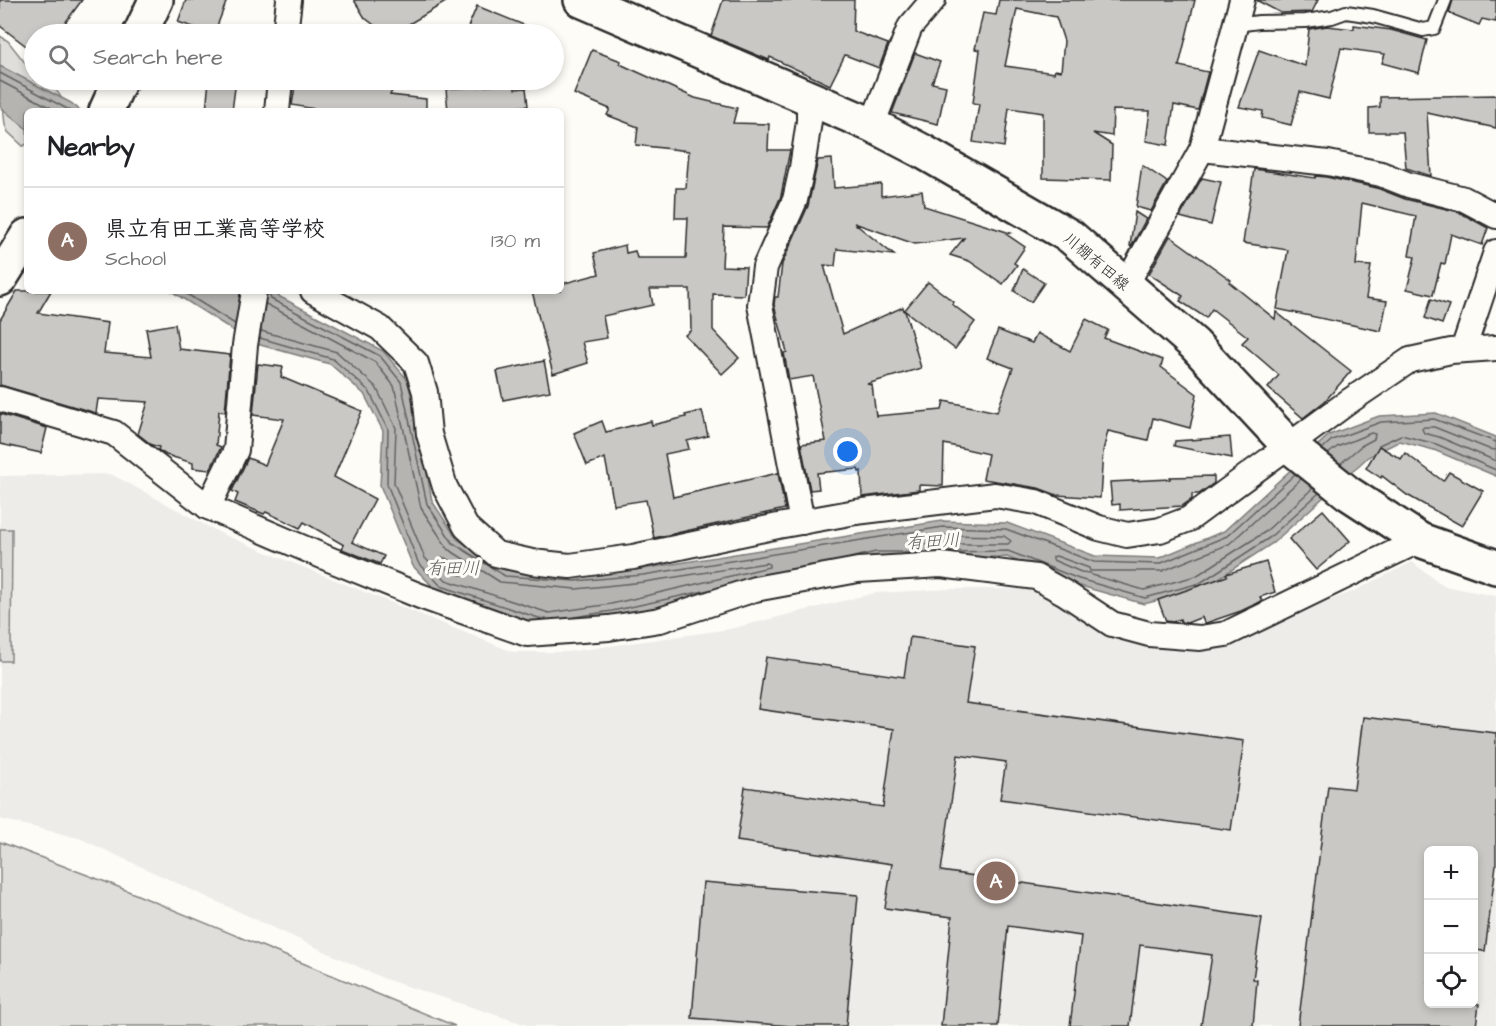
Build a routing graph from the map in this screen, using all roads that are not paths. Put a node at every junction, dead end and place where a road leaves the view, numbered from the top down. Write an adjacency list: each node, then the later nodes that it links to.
1 (156, 0): 7 (main road)
2 (289, 0): 8 (street)
3 (580, 0): 11 (main road, 川棚有田線)
4 (933, 0): 13 (street)
5 (1242, 0): 9 (street)
6 (1445, 0): 9 (lane)
7 (145, 24)
8 (286, 24)
9 (1236, 25): 14 (street)
10 (279, 90): 12 (street)
11 (809, 99): 13 (main road, 川棚有田線); 27 (street)
12 (276, 108)
13 (872, 125): 19 (main road, 川棚有田線)
14 (1202, 149): 15 (street); 19 (street)
15 (1496, 216)
16 (24, 241): 18 (main road)
17 (1496, 252): 23 (street)
18 (0, 279)
19 (1126, 285): 25 (main road, 川棚有田線)
20 (253, 294): 26 (street)
21 (318, 294): 27 (street)
22 (1496, 348): 23 (street)
23 (1463, 350): 25 (street)
24 (0, 399): 26 (street)
25 (1291, 448): 27 (street); 28 (main road, 川棚有田線)
26 (208, 507): 28 (street)
27 (802, 522)
28 (1420, 540): 29 (main road, 川棚有田線)
29 (1496, 567)

